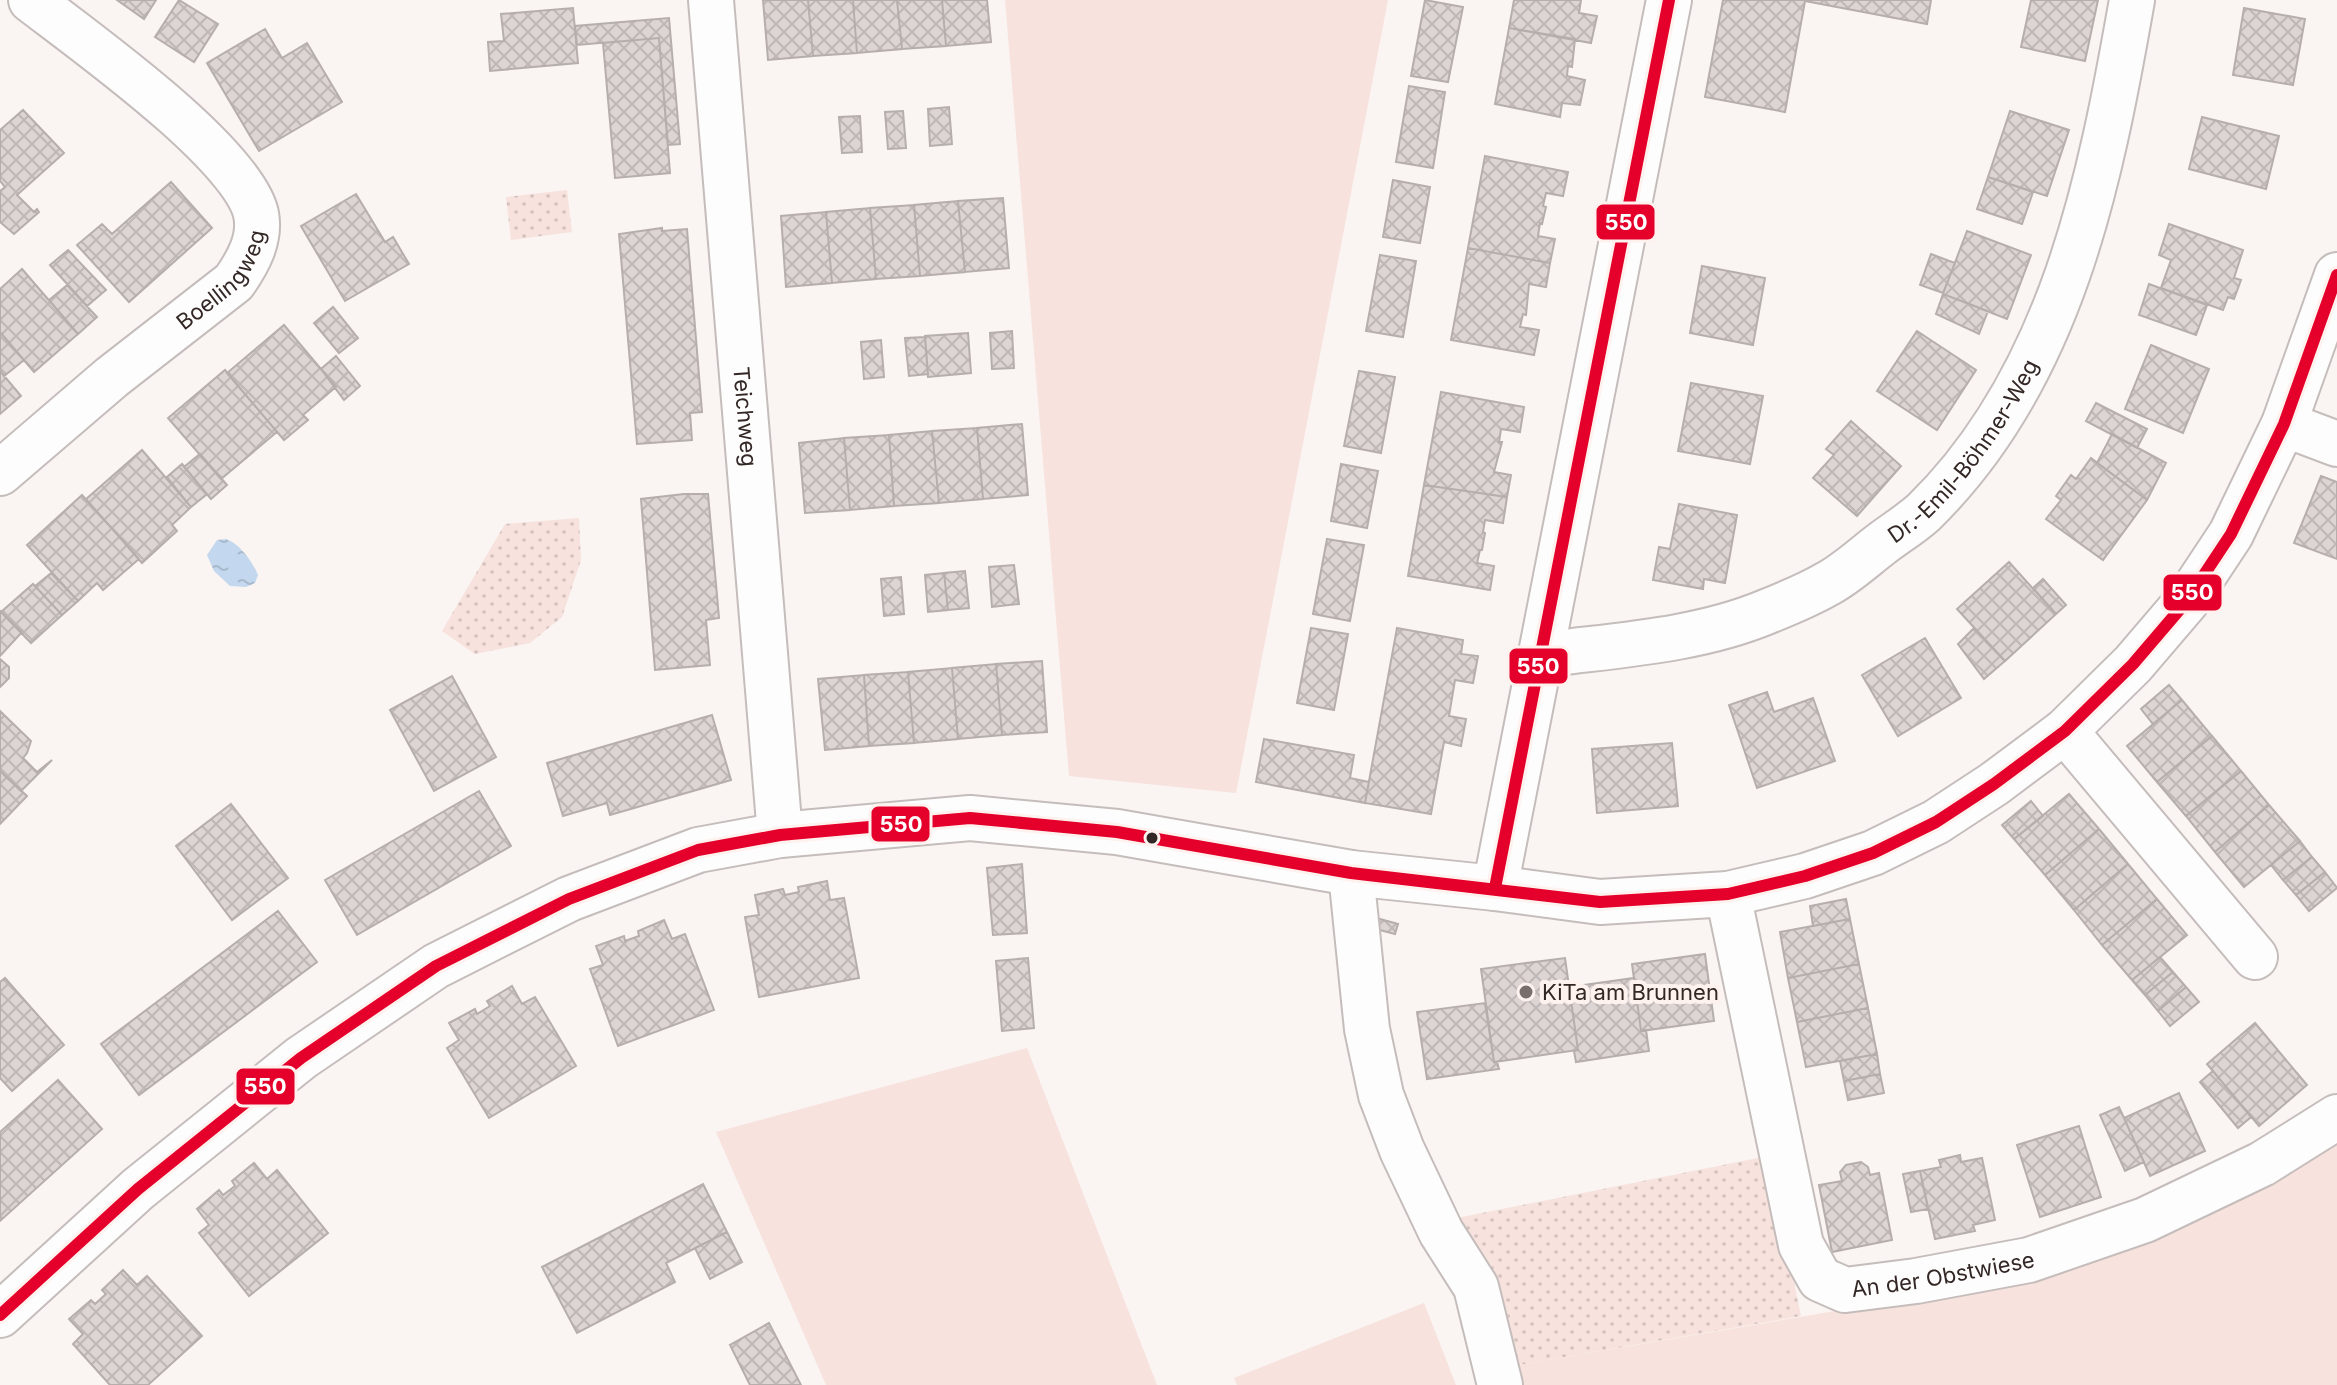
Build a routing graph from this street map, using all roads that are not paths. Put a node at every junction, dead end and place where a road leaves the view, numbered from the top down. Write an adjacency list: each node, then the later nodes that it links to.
1 (4, 0): 6 (street)
2 (31, 0): 10 (street, Boellingweg)
3 (711, 0): 13 (street, Teichweg)
4 (1669, 0): 11 (street)
5 (2132, 0): 11 (street, Dr.-Emil-Böhmer-Weg)
6 (0, 6)
7 (2337, 275): 8 (street)
8 (2284, 424): 9 (street); 12 (street)
9 (2337, 444)
10 (0, 473)
11 (1541, 655): 15 (street)
12 (2065, 731): 16 (street); 17 (street)
13 (780, 835): 14 (street); 19 (street)
14 (1351, 873): 15 (street); 20 (street)
15 (1495, 888): 16 (street)
16 (1728, 894): 18 (street, An der Obstwiese)
17 (2255, 957)
18 (2337, 1117)
19 (0, 1315)
20 (1500, 1385)

